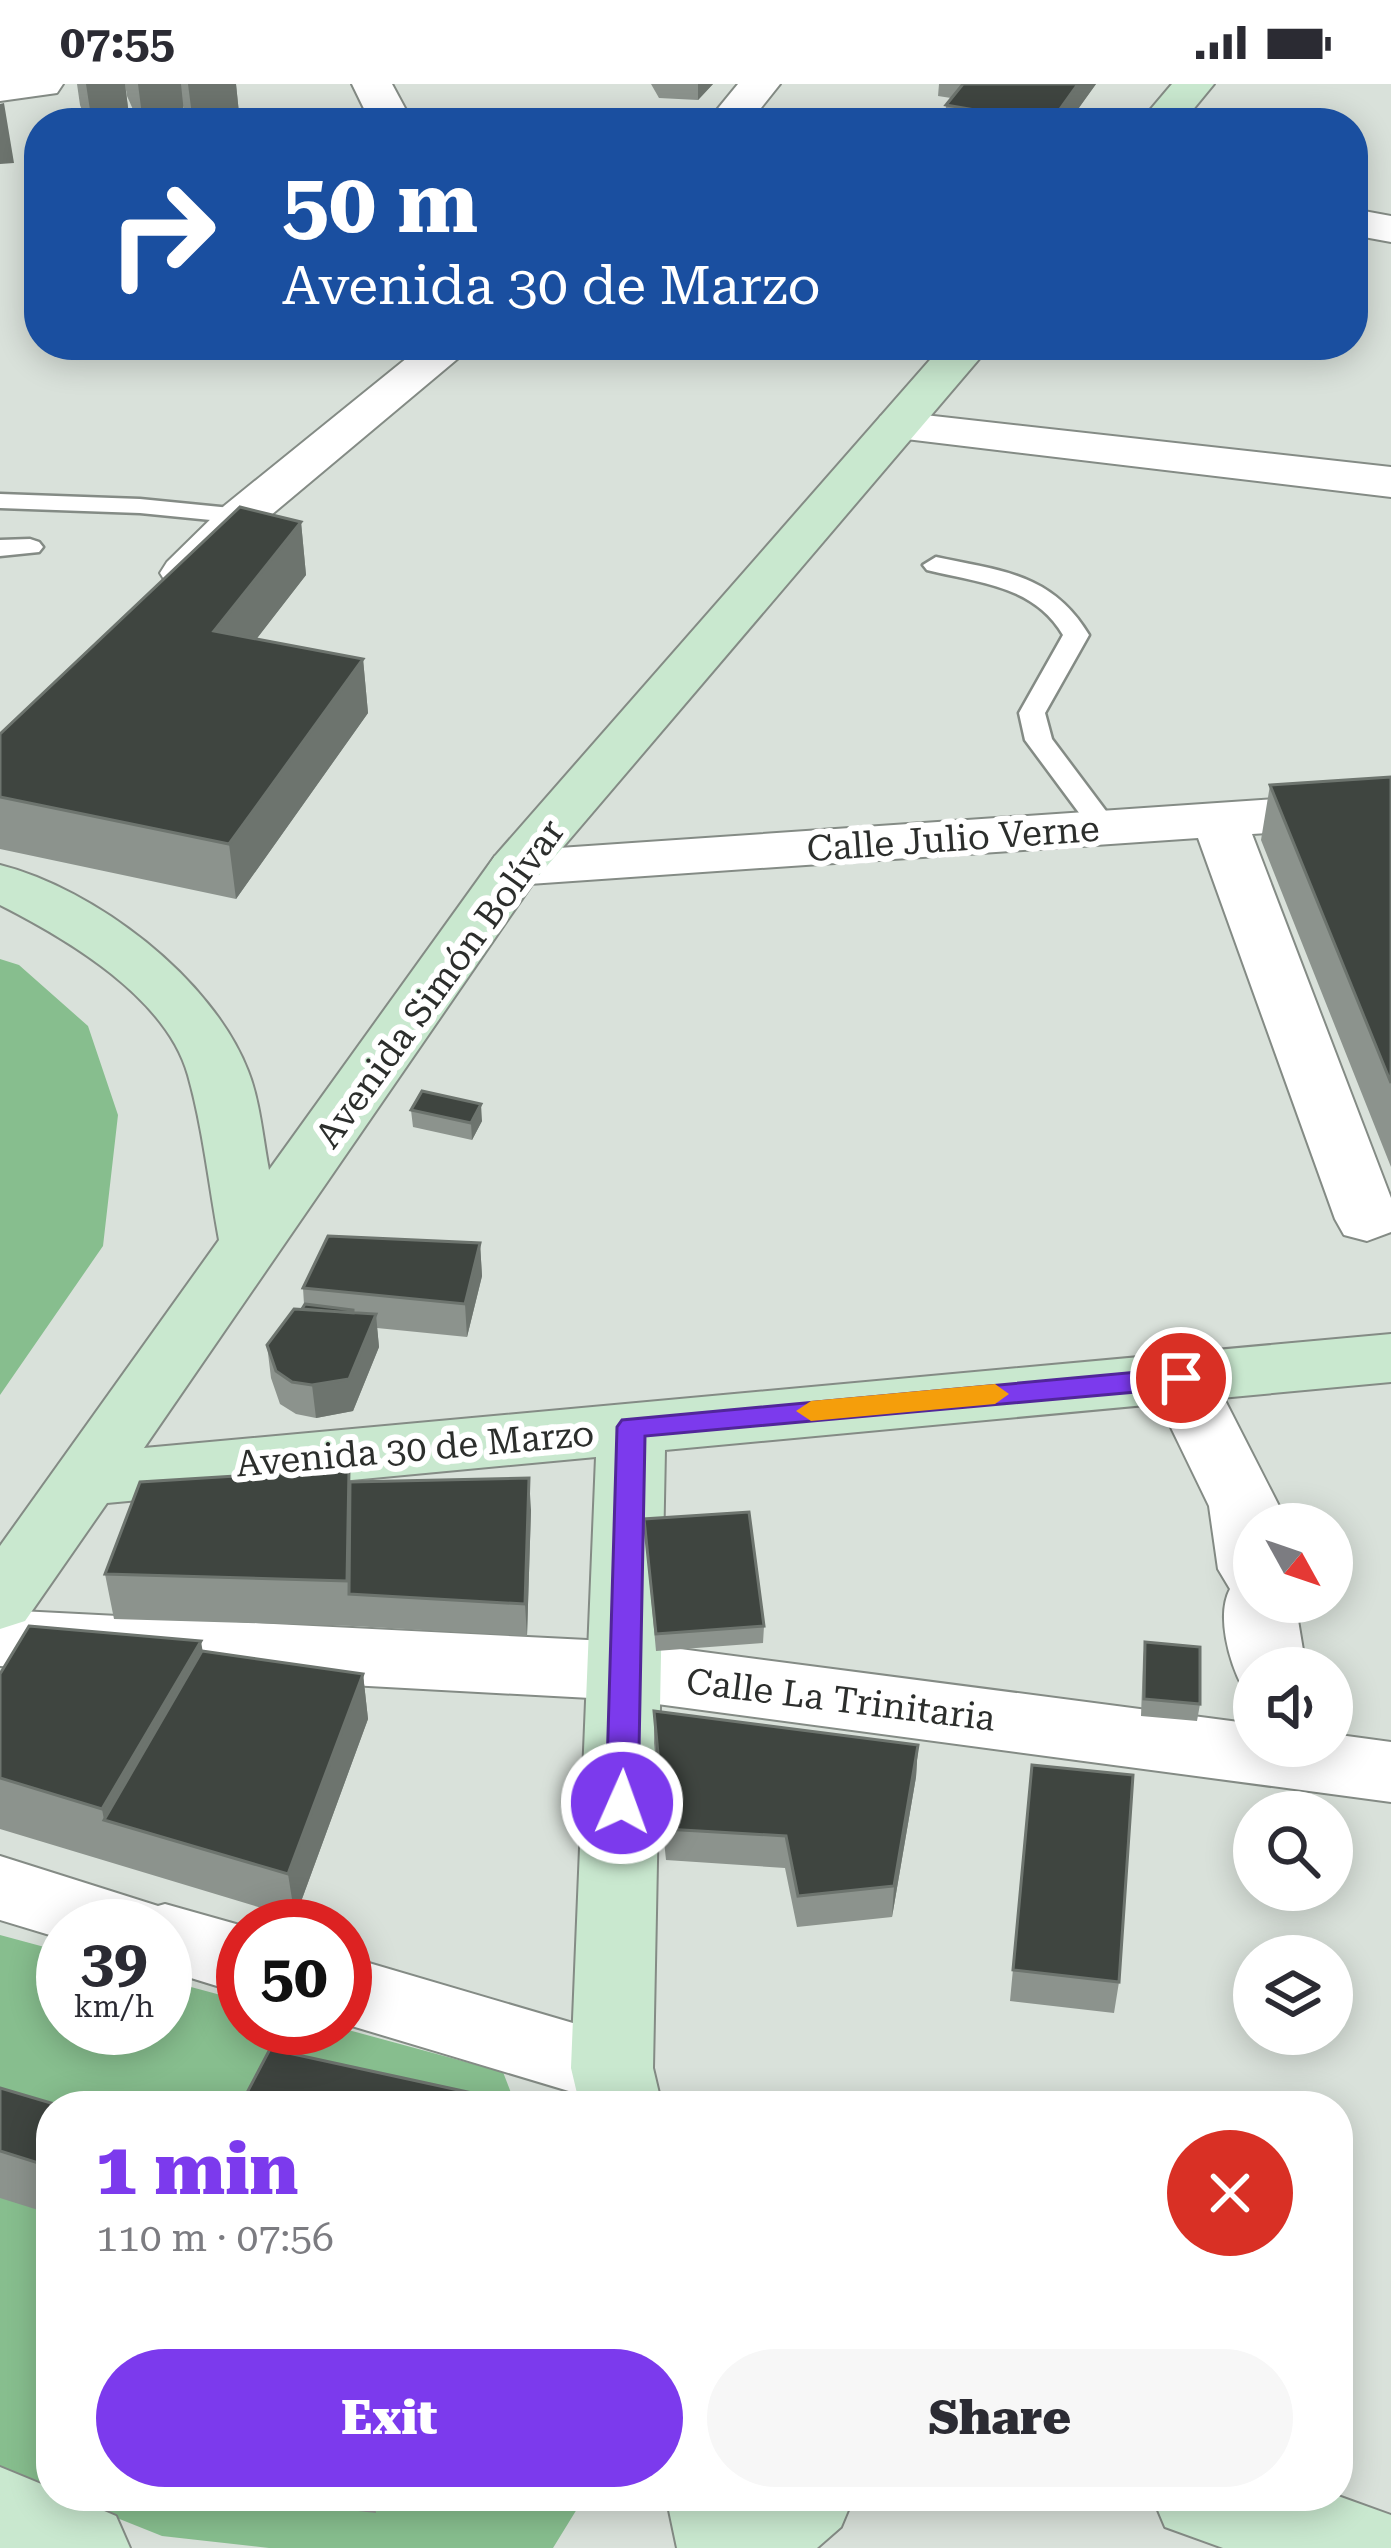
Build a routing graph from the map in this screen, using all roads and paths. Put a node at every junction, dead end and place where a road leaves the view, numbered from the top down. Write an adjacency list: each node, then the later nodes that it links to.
1 (44, 84): 3 (street)
2 (1194, 84): 4 (main road)
3 (0, 89)
4 (1173, 108)
5 (433, 360): 10 (street)
6 (955, 360): 7 (main road, Avenida Simón Bolívar)
7 (898, 426): 8 (street); 18 (main road, Avenida Simón Bolívar)
8 (1391, 482)
9 (0, 501): 10 (lane)
10 (241, 516): 14 (street)
11 (30, 547): 12 (lane)
12 (0, 548)
13 (936, 565): 17 (lane)
14 (145, 614)
15 (1391, 808): 16 (street, Calle Julio Verne)
16 (1219, 820): 17 (street, Calle Julio Verne); 20 (street)
17 (1104, 827): 18 (street, Calle Julio Verne)
18 (515, 868): 21 (main road, Avenida Simón Bolívar)
19 (0, 882): 21 (main road)
20 (1367, 1219)
21 (252, 1242): 25 (main road, Avenida Simón Bolívar)
22 (1391, 1358): 23 (main road, Avenida 30 de Marzo)
23 (1181, 1378): 24 (main road, Avenida 30 de Marzo); 26 (street)
24 (632, 1427): 25 (main road, Avenida 30 de Marzo); 29 (main road)
25 (85, 1479): 27 (main road, Avenida Simón Bolívar)
26 (1243, 1503)
27 (0, 1601)
28 (0, 1638): 29 (street, Calle La Trinitaria)
29 (627, 1671): 30 (street, Calle La Trinitaria); 36 (main road)
30 (1233, 1745)
31 (1353, 1765): 32 (street, Calle La Trinitaria)
32 (1391, 1772)
33 (0, 1888): 34 (street)
34 (37, 1899)
35 (372, 2000): 36 (street)
36 (617, 2087)
37 (0, 2511): 41 (main road)
38 (714, 2511): 42 (main road)
39 (791, 2511): 43 (main road)
40 (1245, 2511): 44 (main road)
41 (84, 2548)
42 (723, 2548)
43 (748, 2548)
44 (1364, 2548)

